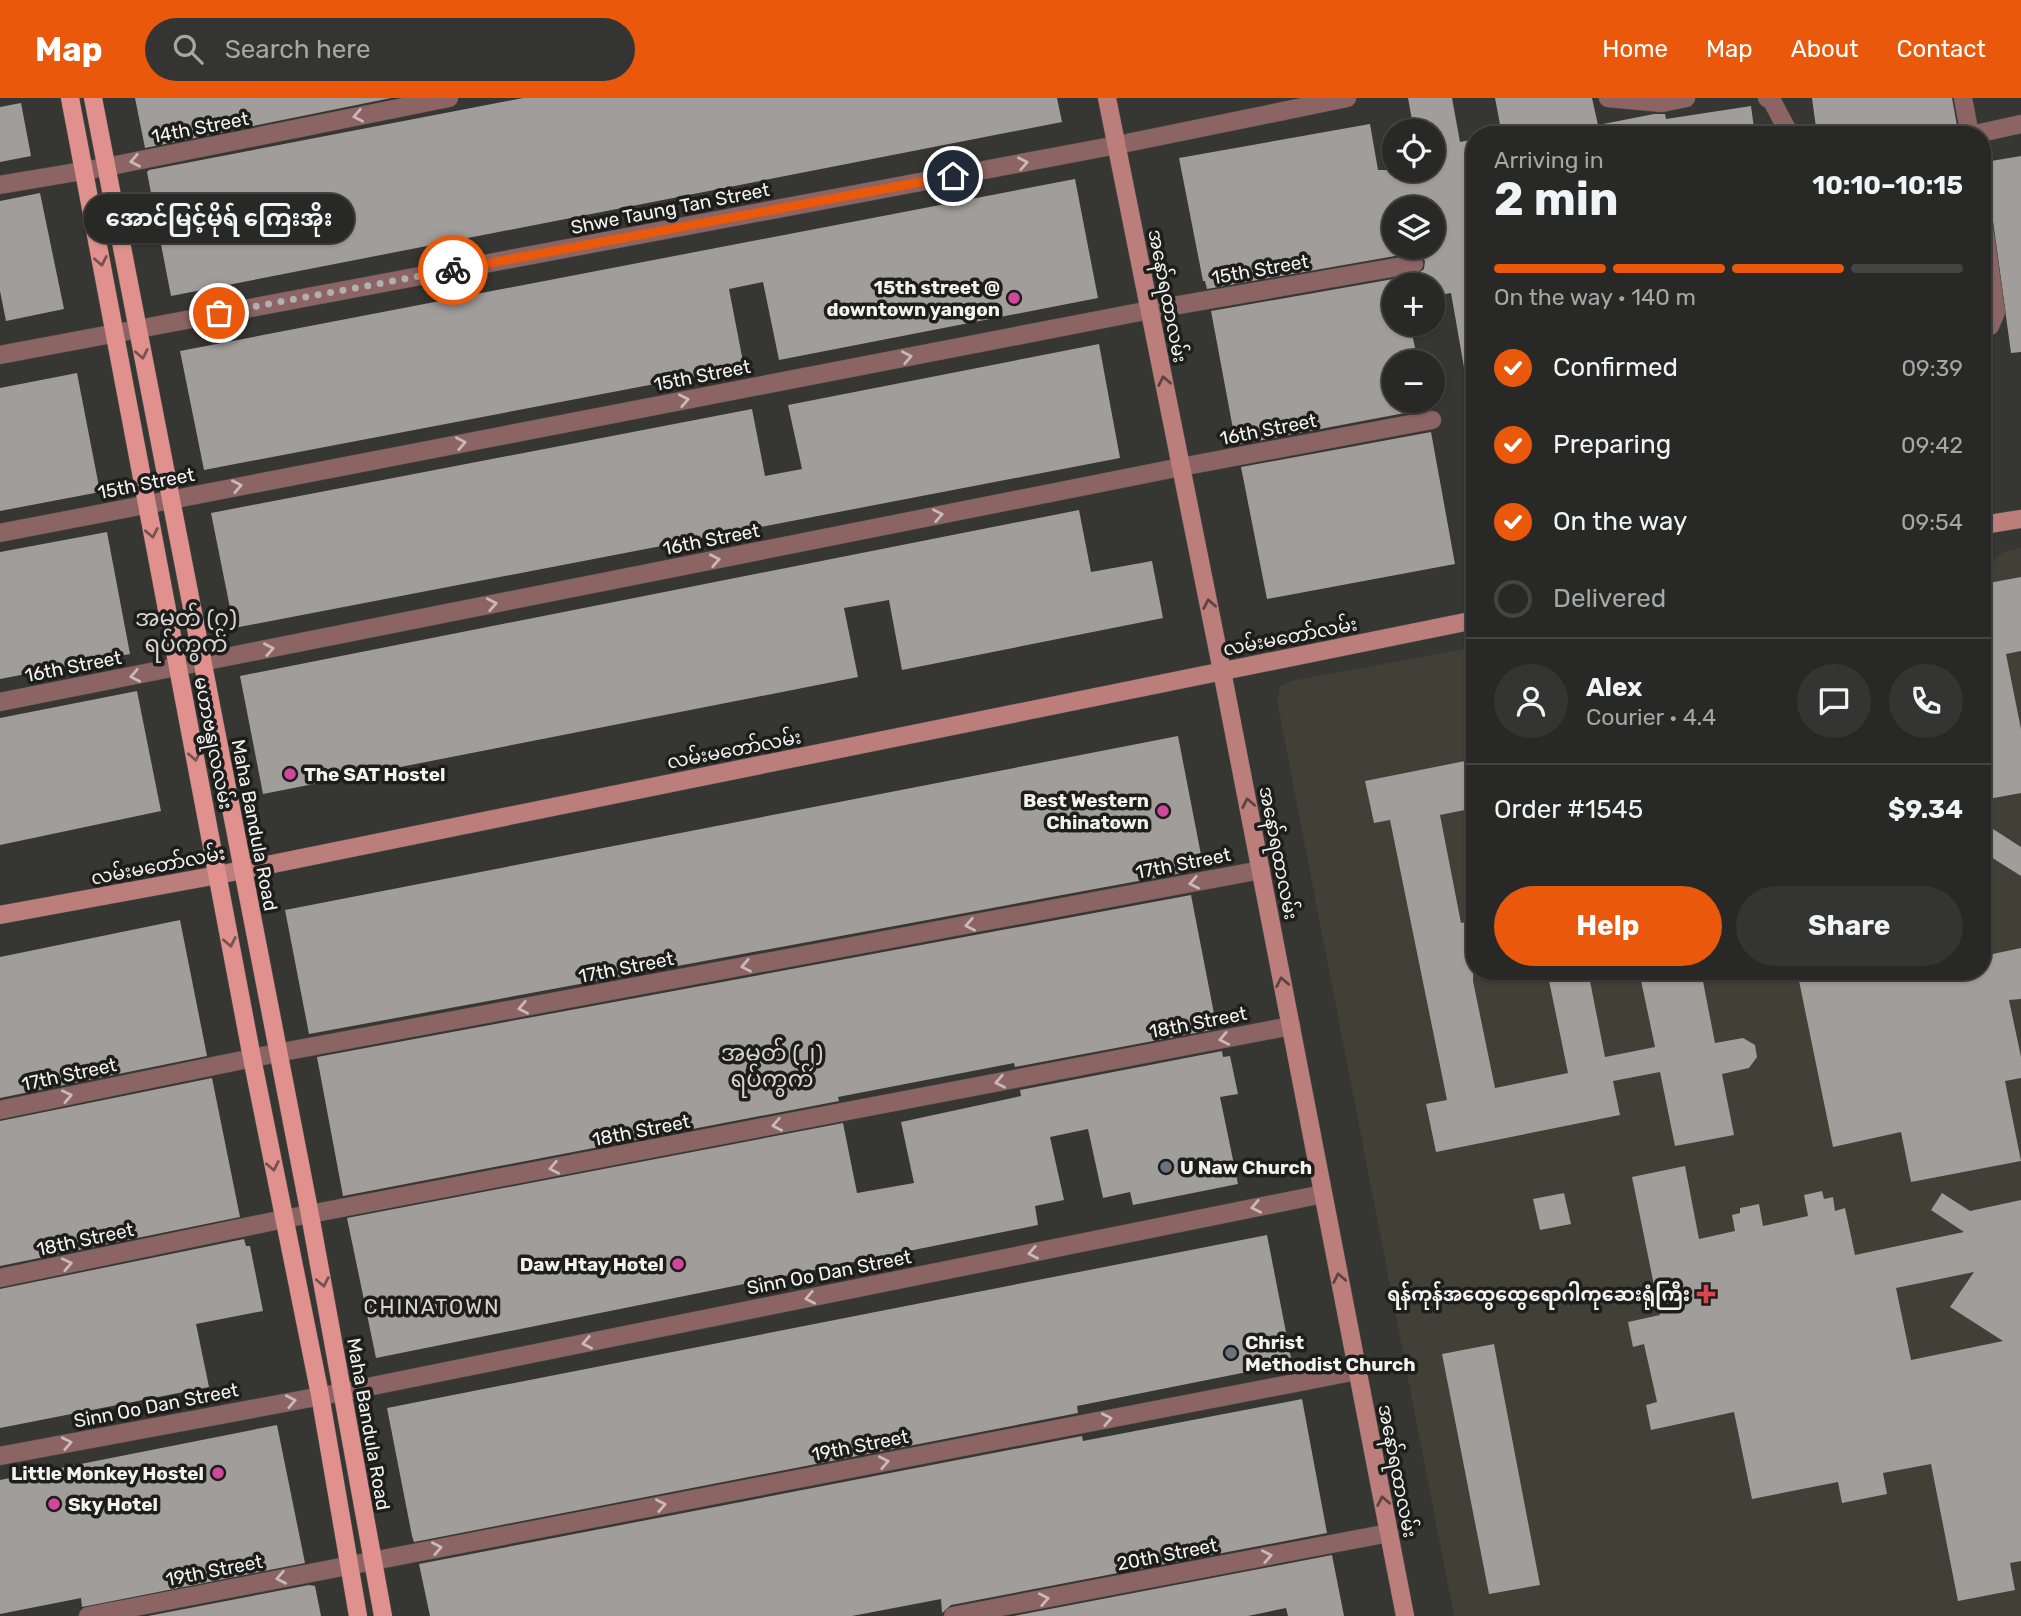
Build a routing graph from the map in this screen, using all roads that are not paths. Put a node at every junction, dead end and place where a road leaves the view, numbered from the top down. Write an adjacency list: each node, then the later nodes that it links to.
1 (70, 98): 16 (main road, မဟာဗန္ဓုလလမ်း)
2 (93, 98): 15 (main road, Maha Bandula Road)
3 (449, 98): 15 (street, 14th Street, one-way to 15)
4 (1107, 98): 14 (main road, အနော်ရထာလမ်း)
5 (1347, 98): 14 (street, Shwe Taung Tan Street)
6 (1608, 98): 7 (street)
7 (1686, 98)
8 (1767, 98): 11 (street)
9 (1963, 98): 12 (street)
10 (2021, 124): 13 (street)
11 (1785, 126)
12 (1969, 126)
13 (1991, 131)
14 (1117, 145): 20 (main road, အနော်ရထာလမ်း); 22 (street, Shwe Taung Tan Street, one-way to 14)
15 (106, 167): 16 (street, 14th Street); 22 (main road, Maha Bandula Road)
16 (83, 171): 17 (street, 14th Street); 23 (main road, မဟာဗန္ဓုလလမ်း, one-way to 23)
17 (0, 185)
18 (1414, 264): 20 (street, 15th Street)
19 (1991, 277): 21 (street)
20 (1150, 310): 26 (main road, အနော်ရထာလမ်း, one-way to 20); 27 (street, 15th Street, one-way to 20)
21 (1991, 324)
22 (137, 329): 23 (street, Shwe Taung Tan Street); 27 (main road, Maha Bandula Road, one-way to 27)
23 (115, 333): 24 (street, Shwe Taung Tan Street); 28 (main road, မဟာဗန္ဓုလလမ်း)
24 (0, 355)
25 (1432, 420): 26 (street, 16th Street)
26 (1181, 467): 33 (street, 16th Street, one-way to 26); 35 (main road, အနော်ရထာလမ်း, one-way to 26)
27 (170, 499): 28 (street, 15th Street); 33 (main road, Maha Bandula Road)
28 (147, 504): 31 (street, 15th Street); 34 (main road, မဟာဗန္ဓုလလမ်း, one-way to 34)
29 (2021, 519): 30 (main road)
30 (1991, 524)
31 (0, 533)
32 (1466, 622): 35 (main road, လမ်းမတော်လမ်း)
33 (202, 662): 34 (street, 16th Street); 37 (main road, Maha Bandula Road)
34 (178, 667): 36 (street, 16th Street, one-way to 36); 39 (main road, မဟာဗန္ဓုလလမ်း, one-way to 39)
35 (1222, 671): 37 (main road, လမ်းမတော်လမ်း); 38 (main road, အနော်ရထာလမ်း, one-way to 35)
36 (0, 702)
37 (242, 870): 39 (main road, လမ်းမတော်လမ်း); 42 (main road, Maha Bandula Road)
38 (1261, 870): 41 (main road, အနော်ရထာလမ်း, one-way to 38); 42 (street, 17th Street, one-way to 42)
39 (218, 875): 40 (main road, လမ်းမတော်လမ်း); 43 (main road, မဟာဗန္ဓုလလမ်း, one-way to 43)
40 (0, 915)
41 (1291, 1026): 45 (main road, အနော်ရထာလမ်း); 46 (street, 18th Street, one-way to 46)
42 (277, 1053): 43 (street, 17th Street); 46 (main road, Maha Bandula Road)
43 (252, 1058): 44 (street, 17th Street, one-way to 43); 47 (main road, မဟာဗန္ဓုလလမ်း, one-way to 47)
44 (0, 1110)
45 (1323, 1194): 49 (main road, အနော်ရထာလမ်း, one-way to 45); 50 (street, Sinn Oo Dan Street, one-way to 50)
46 (310, 1215): 47 (street, 18th Street); 50 (main road, Maha Bandula Road, one-way to 50)
47 (284, 1219): 48 (street, 18th Street, one-way to 47); 51 (main road, မဟာဗန္ဓုလလမ်း)
48 (0, 1278)
49 (1357, 1371): 53 (main road, အနော်ရထာလမ်း, one-way to 49); 54 (street, 19th Street, one-way to 49)
50 (343, 1392): 51 (street); 54 (main road, Maha Bandula Road)
51 (320, 1395): 52 (street, Sinn Oo Dan Street, one-way to 51); 55 (main road, မဟာဗန္ဓုလလမ်း)
52 (0, 1456)
53 (1389, 1532): 59 (street, 20th Street, one-way to 53); 60 (main road, အနော်ရထာလမ်း)
54 (370, 1561): 55 (street, 19th Street); 58 (main road)
55 (348, 1565): 56 (street, 19th Street, one-way to 56); 57 (main road, မဟာဗန္ဓုလလမ်း)
56 (88, 1616)
57 (358, 1616)
58 (383, 1616)
59 (953, 1616)
60 (1405, 1616)

